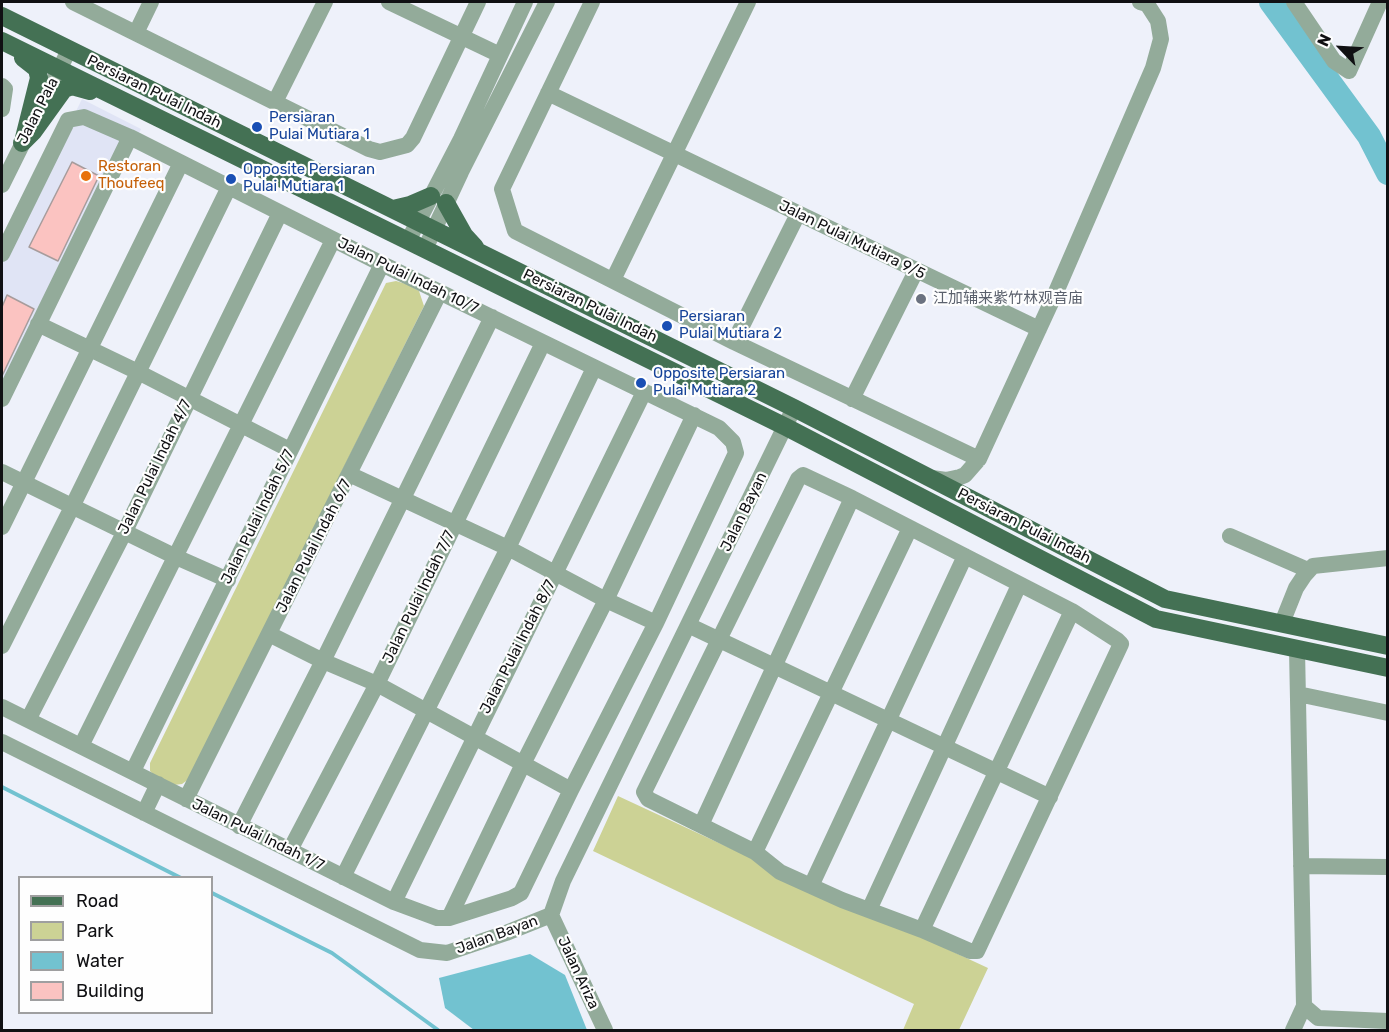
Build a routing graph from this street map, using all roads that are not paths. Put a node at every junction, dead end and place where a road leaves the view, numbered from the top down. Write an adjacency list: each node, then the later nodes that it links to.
1 (73, 2): 15 (street)
2 (152, 2): 15 (street)
3 (325, 2): 24 (street)
4 (389, 2): 16 (street)
5 (478, 2): 16 (street)
6 (525, 2): 19 (street)
7 (547, 2): 32 (street)
8 (592, 2): 22 (street)
9 (729, 2): 13 (street)
10 (1140, 2): 48 (street)
11 (1294, 2): 12 (street)
12 (1380, 2)
13 (746, 5): 28 (street)
14 (2, 16): 18 (main road, Persiaran Pulai Indah)
15 (136, 33): 24 (street)
16 (461, 36): 19 (street); 24 (street)
17 (2, 42): 20 (main road, Persiaran Pulai Indah); 27 (main road)
18 (69, 50): 20 (street, Jalan Pala); 33 (main road, Persiaran Pulai Indah)
19 (500, 55): 32 (street)
20 (59, 70): 23 (main road, Persiaran Pulai Indah); 27 (street, Jalan Pala)
21 (3, 88): 25 (street)
22 (548, 93): 28 (street, Jalan Pulai Mutiara 9/5); 44 (street)
23 (126, 102): 27 (main road); 38 (main road, Persiaran Pulai Indah)
24 (275, 102)
25 (2, 109)
26 (130, 137): 29 (street, Jalan Pulai Indah 10/7); 41 (street, Jalan Pulai Indah 10/7); 47 (street)
27 (22, 143): 30 (street, Jalan Pala)
28 (673, 153): 35 (street, Jalan Pulai Mutiara 9/5); 44 (street)
29 (181, 163): 31 (street, Jalan Pulai Indah 10/7); 51 (street)
30 (2, 185)
31 (229, 187): 34 (street, Jalan Pulai Indah 10/7); 53 (street)
32 (439, 200): 33 (main road); 36 (street); 40 (main road)
33 (393, 209): 36 (main road, Persiaran Pulai Indah)
34 (280, 213): 37 (street, Jalan Pulai Indah 10/7); 56 (street, Jalan Pulai Indah 4/7)
35 (798, 214): 43 (street, Jalan Pulai Mutiara 9/5); 49 (street)
36 (426, 225): 38 (street); 39 (street); 40 (main road, Persiaran Pulai Indah)
37 (333, 240): 42 (street, Jalan Pulai Indah 10/7); 60 (street)
38 (408, 241): 39 (main road, Persiaran Pulai Indah)
39 (425, 249): 61 (main road, Persiaran Pulai Indah)
40 (478, 250): 58 (main road, Persiaran Pulai Indah)
41 (2, 254)
42 (382, 264): 45 (street, Jalan Pulai Indah 10/7); 62 (street, Jalan Pulai Indah 5/7)
43 (916, 271): 48 (street, Jalan Pulai Mutiara 9/5); 57 (street)
44 (613, 280): 49 (street)
45 (440, 292): 46 (street, Jalan Pulai Indah 10/7); 65 (street, Jalan Pulai Indah 6/7)
46 (492, 317): 50 (street, Jalan Pulai Indah 10/7); 68 (street)
47 (38, 324): 51 (street); 55 (street)
48 (1040, 329): 63 (street)
49 (734, 342): 57 (street)
50 (543, 343): 52 (street, Jalan Pulai Indah 10/7); 71 (street, Jalan Pulai Indah 7/7)
51 (89, 350): 53 (street); 67 (street)
52 (594, 368): 54 (street, Jalan Pulai Indah 10/7); 76 (street)
53 (138, 372): 56 (street); 70 (street)
54 (644, 392): 59 (street, Jalan Pulai Indah 10/7); 81 (street, Jalan Pulai Indah 8/7)
55 (2, 399)
56 (189, 399): 60 (street); 74 (street, Jalan Pulai Indah 4/7)
57 (852, 399): 63 (street)
58 (794, 408): 61 (street, Jalan Bayan); 66 (main road, Persiaran Pulai Indah)
59 (693, 415): 84 (street); 88 (street, Jalan Pulai Indah 10/7)
60 (241, 424): 62 (street); 78 (street)
61 (786, 427): 89 (street, Jalan Bayan); 94 (main road, Persiaran Pulai Indah)
62 (290, 450): 82 (street, Jalan Pulai Indah 5/7)
63 (979, 459): 66 (street)
64 (2, 472): 67 (street)
65 (350, 474): 68 (street); 90 (street, Jalan Pulai Indah 6/7)
66 (928, 477): 86 (main road, Persiaran Pulai Indah)
67 (24, 482): 70 (street); 72 (street)
68 (403, 498): 71 (street); 95 (street)
69 (852, 498): 73 (street); 91 (street); 96 (street)
70 (72, 507): 74 (street); 93 (street)
71 (455, 523): 76 (street); 98 (street, Jalan Pulai Indah 7/7)
72 (2, 527)
73 (910, 528): 77 (street); 99 (street)
74 (125, 531): 78 (street); 104 (street, Jalan Pulai Indah 4/7)
75 (1230, 536): 80 (street)
76 (508, 548): 81 (street); 102 (street)
77 (965, 556): 83 (street); 105 (street)
78 (176, 557): 82 (street); 108 (street)
79 (1388, 558): 80 (street)
80 (1308, 570): 87 (street)
81 (556, 573): 84 (street); 106 (street, Jalan Pulai Indah 8/7)
82 (228, 580): 111 (street, Jalan Pulai Indah 5/7)
83 (1019, 585): 85 (street); 109 (street)
84 (606, 600): 88 (street); 110 (street)
85 (1072, 611): 112 (street); 115 (street)
86 (1228, 613): 87 (main road, Persiaran Pulai Indah); 94 (main road)
87 (1282, 623): 92 (main road, Persiaran Pulai Indah)
88 (656, 624): 114 (street)
89 (688, 625): 91 (street); 128 (street, Jalan Bayan)
90 (269, 634): 95 (street); 116 (street, Jalan Pulai Indah 6/7)
91 (717, 640): 96 (street); 118 (street)
92 (1381, 644): 94 (main road)
93 (2, 646)
94 (1297, 649): 97 (main road, Persiaran Pulai Indah); 100 (street)
95 (323, 661): 98 (street); 119 (street)
96 (775, 668): 99 (street); 118 (street)
97 (1388, 668)
98 (377, 684): 102 (street); 120 (street, Jalan Pulai Indah 7/7)
99 (831, 693): 105 (street); 121 (street)
100 (1298, 694): 103 (street); 122 (street)
101 (2, 707): 104 (street, Jalan Pulai Indah 1/7)
102 (426, 711): 106 (street); 124 (street)
103 (1388, 713)
104 (28, 720): 108 (street, Jalan Pulai Indah 1/7)
105 (888, 721): 109 (street); 125 (street)
106 (474, 736): 110 (street); 126 (street, Jalan Pulai Indah 8/7)
107 (2, 742): 117 (street, Jalan Bayan)
108 (81, 746): 111 (street, Jalan Pulai Indah 1/7)
109 (944, 746): 112 (street); 127 (street)
110 (523, 764): 114 (street); 129 (street)
111 (133, 771): 113 (street, Jalan Pulai Indah 1/7)
112 (997, 771): 115 (street); 130 (street)
113 (158, 784): 116 (street, Jalan Pulai Indah 1/7); 117 (street)
114 (571, 790): 129 (street, Jalan Pulai Indah 1/7)
115 (1050, 797): 130 (street)
116 (186, 799): 119 (street, Jalan Pulai Indah 1/7)
117 (144, 813): 128 (street, Jalan Bayan)
118 (701, 825): 121 (street)
119 (239, 826): 120 (street, Jalan Pulai Indah 1/7)
120 (290, 850): 124 (street, Jalan Pulai Indah 1/7)
121 (755, 852): 125 (street)
122 (1301, 866): 123 (street); 131 (street)
123 (1388, 867)
124 (343, 877): 126 (street, Jalan Pulai Indah 1/7)
125 (812, 886): 127 (street)
126 (394, 902): 129 (street, Jalan Pulai Indah 1/7)
127 (869, 910): 130 (street)
128 (551, 915): 133 (street, Jalan Ariza)
129 (449, 918)
130 (922, 930)
131 (1304, 1006): 132 (street); 134 (street)
132 (1388, 1021)
133 (605, 1030)
134 (1293, 1030)

